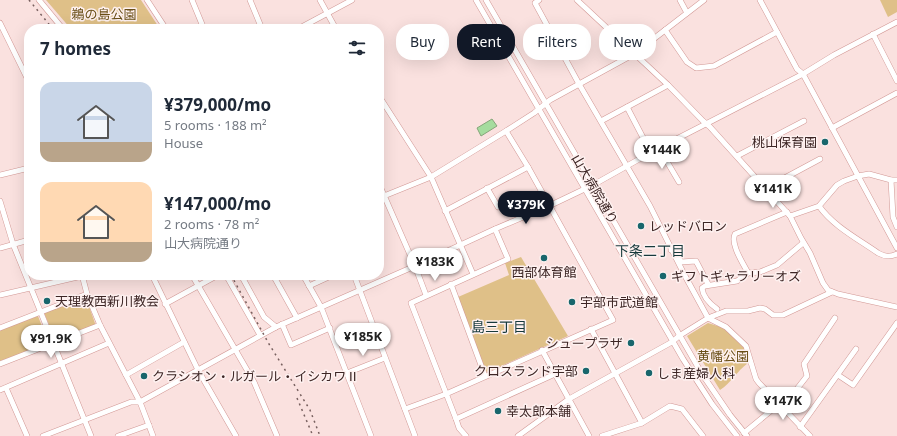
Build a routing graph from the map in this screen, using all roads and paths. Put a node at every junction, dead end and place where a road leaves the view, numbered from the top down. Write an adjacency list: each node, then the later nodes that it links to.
1 (39, 0): 18 (street)
2 (147, 0): 19 (street)
3 (192, 0): 20 (street)
4 (250, 0): 21 (street)
5 (320, 0): 15 (street)
6 (352, 0): 15 (street)
7 (476, 0): 40 (street, 山大病院通り)
8 (486, 0): 38 (street, 山大病院通り)
9 (539, 0): 34 (street)
10 (576, 0): 24 (street)
11 (680, 0): 14 (street)
12 (704, 0): 14 (street)
13 (760, 0): 26 (street)
14 (687, 13): 25 (street)
15 (327, 14): 22 (street); 23 (street)
16 (897, 22): 27 (street)
17 (0, 24): 31 (street)
18 (59, 24)
19 (163, 24)
20 (202, 24)
21 (260, 24)
22 (308, 24)
23 (333, 24)
24 (602, 24)
25 (665, 30): 26 (street); 28 (street)
26 (777, 32): 32 (street)
27 (873, 34): 32 (street); 33 (street)
28 (656, 37)
29 (623, 60): 34 (street)
30 (641, 60): 35 (street)
31 (24, 65)
32 (803, 74): 43 (street); 44 (street)
33 (897, 81)
34 (579, 84): 38 (street); 41 (street)
35 (668, 85): 39 (street); 43 (street)
36 (897, 93): 44 (street)
37 (384, 104): 55 (street)
38 (545, 104): 40 (street); 59 (street, 山大病院通り)
39 (627, 107): 41 (street); 47 (street)
40 (539, 108): 45 (street); 62 (street, 山大病院通り)
41 (602, 121): 50 (street)
42 (804, 121): 48 (street)
43 (707, 124): 46 (street); 48 (street)
44 (832, 128): 54 (street)
45 (506, 131): 51 (street); 55 (street)
46 (659, 148): 47 (street); 58 (street)
47 (651, 153): 50 (street)
48 (738, 156): 61 (street)
49 (820, 159): 61 (street)
50 (627, 166): 59 (street); 80 (street)
51 (528, 167): 60 (street); 66 (street)
52 (24, 169): 53 (street)
53 (0, 175)
54 (858, 176): 56 (street); 67 (street); 73 (street)
55 (431, 177): 63 (street); 69 (street)
56 (891, 180): 57 (street); 71 (street)
57 (897, 180)
58 (679, 182)
59 (593, 186): 62 (street); 126 (street, 山大病院通り)
60 (487, 188): 68 (street); 69 (street)
61 (766, 188): 70 (street)
62 (585, 189): 66 (street); 128 (street, 山大病院通り)
63 (384, 196)
64 (0, 201): 76 (street)
65 (384, 201): 82 (street)
66 (550, 206): 72 (street); 124 (street)
67 (819, 206): 70 (street); 81 (street)
68 (498, 207)
69 (445, 211): 77 (street)
70 (788, 214): 75 (street); 84 (street)
71 (897, 227): 73 (street)
72 (495, 229): 77 (street); 85 (street)
73 (888, 232): 79 (street)
74 (24, 241): 76 (street)
75 (804, 243): 84 (street); 106 (street)
76 (13, 244): 78 (street); 83 (street)
77 (460, 245): 82 (street); 85 (street)
78 (0, 248)
79 (897, 248)
80 (671, 250): 101 (street); 116 (street)
81 (897, 254)
82 (415, 266): 86 (street); 109 (street)
83 (24, 271)
84 (748, 273): 101 (street)
85 (473, 274): 100 (street)
86 (384, 279)
87 (28, 280): 104 (street)
88 (62, 280): 104 (street)
89 (83, 280): 107 (street)
90 (154, 280): 110 (street)
91 (195, 280): 102 (street)
92 (209, 280): 102 (street)
93 (229, 280): 125 (street)
94 (244, 280): 121 (street)
95 (276, 280): 115 (street)
96 (306, 280): 103 (street)
97 (322, 280): 103 (street)
98 (356, 280): 105 (street)
99 (382, 280): 105 (street)
100 (451, 284): 109 (street); 143 (street)
101 (708, 284): 113 (street)
102 (198, 286): 110 (street); 132 (street)
103 (309, 286): 111 (street)
104 (31, 288): 108 (street); 114 (street)
105 (360, 289): 111 (street); 134 (street)
106 (832, 292): 112 (street); 116 (street)
107 (87, 294): 114 (street); 120 (street)
108 (0, 295)
109 (426, 295): 146 (street)
110 (165, 304): 127 (street)
111 (321, 307): 115 (street); 123 (street)
112 (897, 307)
113 (717, 309)
114 (40, 312): 122 (street); 130 (street)
115 (297, 318): 119 (street)
116 (708, 318): 126 (street); 149 (street)
117 (835, 318): 149 (street)
118 (897, 322): 142 (street)
119 (282, 324): 121 (street); 123 (street)
120 (100, 325): 129 (street); 130 (street)
121 (276, 327): 125 (street)
122 (0, 328)
123 (330, 328): 138 (street)
124 (591, 329): 133 (street); 140 (street)
125 (260, 335): 132 (street)
126 (679, 336): 128 (street); 156 (street, 山大病院通り)
127 (184, 342): 137 (street); 141 (street)
128 (672, 342): 140 (street); 172 (street, 山大病院通り)
129 (109, 343): 135 (street); 141 (street)
130 (54, 344): 135 (street); 136 (street)
131 (856, 349): 142 (street)
132 (234, 350): 137 (street); 164 (street)
133 (542, 350): 139 (street); 143 (street)
134 (385, 358): 138 (street); 150 (street)
135 (61, 363): 144 (street); 152 (street)
136 (0, 364)
137 (198, 370): 148 (street); 163 (street)
138 (347, 373): 165 (street)
139 (555, 374): 147 (street); 151 (street)
140 (615, 374): 147 (street); 153 (street)
141 (126, 375): 148 (street)
142 (838, 375): 155 (street)
143 (485, 376): 146 (street)
144 (6, 388): 145 (street); 157 (street)
145 (0, 390)
146 (446, 394): 150 (street); 151 (street)
147 (569, 399): 168 (street); 169 (street)
148 (140, 402): 152 (street); 154 (street)
149 (781, 406): 155 (street); 156 (street)
150 (405, 409): 166 (street)
151 (456, 419): 167 (street)
152 (85, 420): 158 (street); 159 (street)
153 (642, 423): 170 (street); 171 (street)
154 (149, 425): 160 (street); 161 (street); 162 (street)
155 (800, 427): 173 (street)
156 (746, 434)
157 (27, 436)
158 (43, 436)
159 (91, 436)
160 (118, 436)
161 (148, 436)
162 (153, 436)
163 (236, 436)
164 (277, 436)
165 (371, 436)
166 (415, 436)
167 (466, 436)
168 (518, 436)
169 (589, 436)
170 (602, 436)
171 (703, 436)
172 (737, 436)
173 (810, 436)

